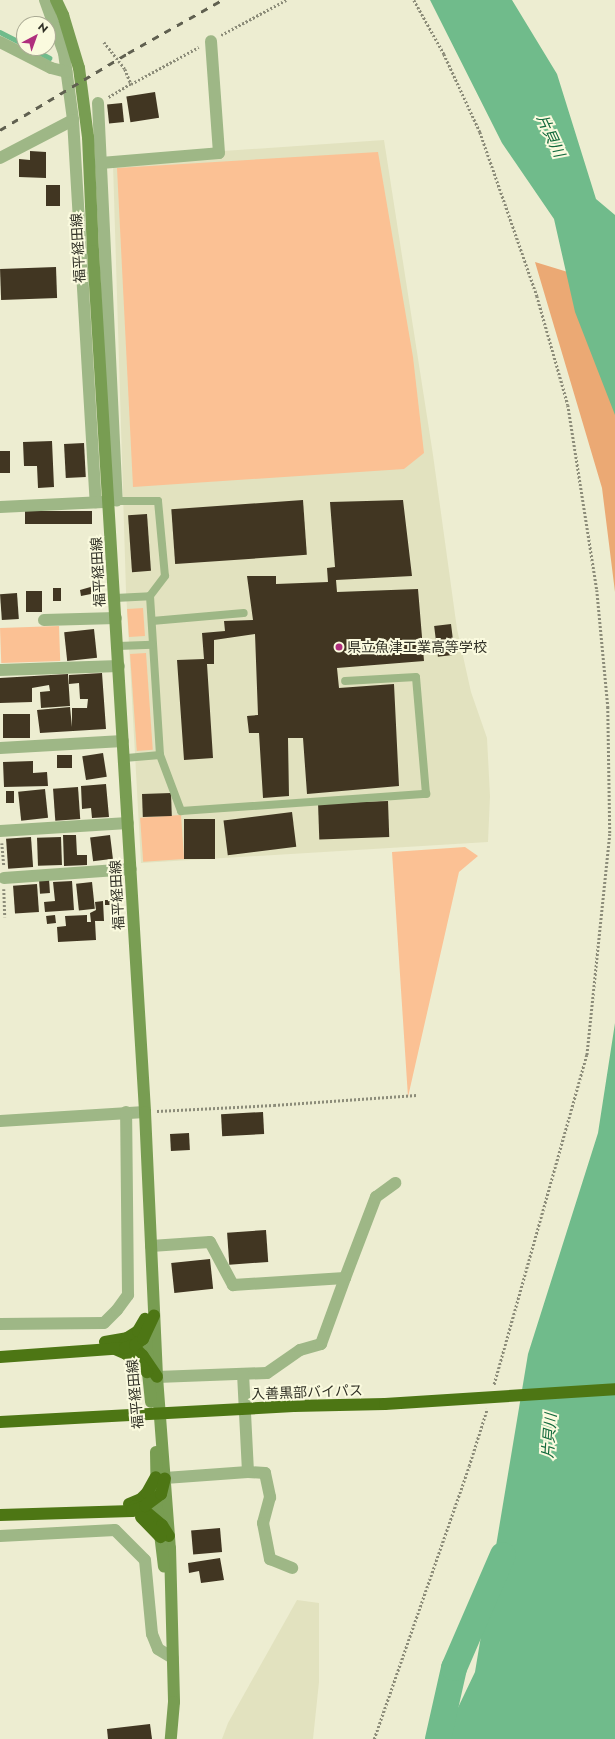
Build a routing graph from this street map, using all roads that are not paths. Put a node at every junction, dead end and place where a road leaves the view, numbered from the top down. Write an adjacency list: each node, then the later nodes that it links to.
1 (45, 0): 5 (street)
2 (56, 0): 11 (main road, 福平経田線)
3 (211, 41): 9 (street)
4 (0, 42): 5 (street)
5 (67, 72): 7 (street)
6 (98, 103): 9 (street)
7 (72, 120): 8 (street); 10 (street)
8 (0, 158)
9 (101, 163): 11 (street)
10 (96, 502): 11 (street); 12 (street)
11 (113, 502): 13 (lane); 14 (main road, 福平経田線)
12 (0, 507)
13 (150, 596): 14 (lane); 18 (lane)
14 (115, 598): 16 (main road, 福平経田線)
15 (244, 613): 18 (lane)
16 (116, 618): 17 (street); 20 (main road, 福平経田線)
17 (44, 620)
18 (152, 621): 19 (lane)
19 (152, 645): 20 (lane); 26 (lane)
20 (118, 646): 21 (main road, 福平経田線)
21 (119, 666): 22 (street); 24 (main road, 福平経田線)
22 (0, 670)
23 (345, 681): 26 (lane)
24 (123, 741): 25 (street); 27 (main road, 福平経田線)
25 (0, 748)
26 (160, 756): 27 (lane)
27 (124, 758): 28 (main road, 福平経田線)
28 (128, 822): 29 (street); 30 (main road, 福平経田線)
29 (0, 831)
30 (131, 869): 31 (street); 33 (main road, 福平経田線)
31 (4, 878)
32 (126, 1112): 33 (street); 34 (street); 40 (street)
33 (144, 1112): 35 (main road, 福平経田線)
34 (0, 1121)
35 (146, 1146): 37 (main road, 福平経田線); 39 (main road, 福平経田線)
36 (395, 1182): 38 (street)
37 (151, 1246): 38 (street); 39 (main road, 福平経田線)
38 (345, 1278): 47 (street)
39 (150, 1316): 41 (highway); 42 (highway); 46 (main road, 福平経田線)
40 (0, 1324)
41 (146, 1332): 43 (highway); 46 (main road, 福平経田線)
42 (113, 1344): 43 (highway); 44 (highway); 45 (highway); 46 (highway)
43 (131, 1346): 46 (highway)
44 (0, 1350)
45 (0, 1357)
46 (151, 1370): 47 (street); 51 (main road, 福平経田線)
47 (244, 1374): 50 (street)
48 (615, 1389): 49 (highway, 入善黒部バイパス, bridge)
49 (0, 1422)
50 (248, 1472): 51 (street); 59 (street)
51 (160, 1478): 52 (highway); 53 (highway); 58 (main road, 福平経田線)
52 (157, 1497): 53 (highway); 56 (main road)
53 (133, 1508): 54 (highway); 55 (highway); 56 (highway); 58 (highway)
54 (0, 1509)
55 (0, 1515)
56 (159, 1523): 58 (highway)
57 (0, 1536): 60 (street)
58 (165, 1536): 60 (main road, 福平経田線)
59 (292, 1568)
60 (173, 1658): 61 (main road, 福平経田線)
61 (170, 1739)

